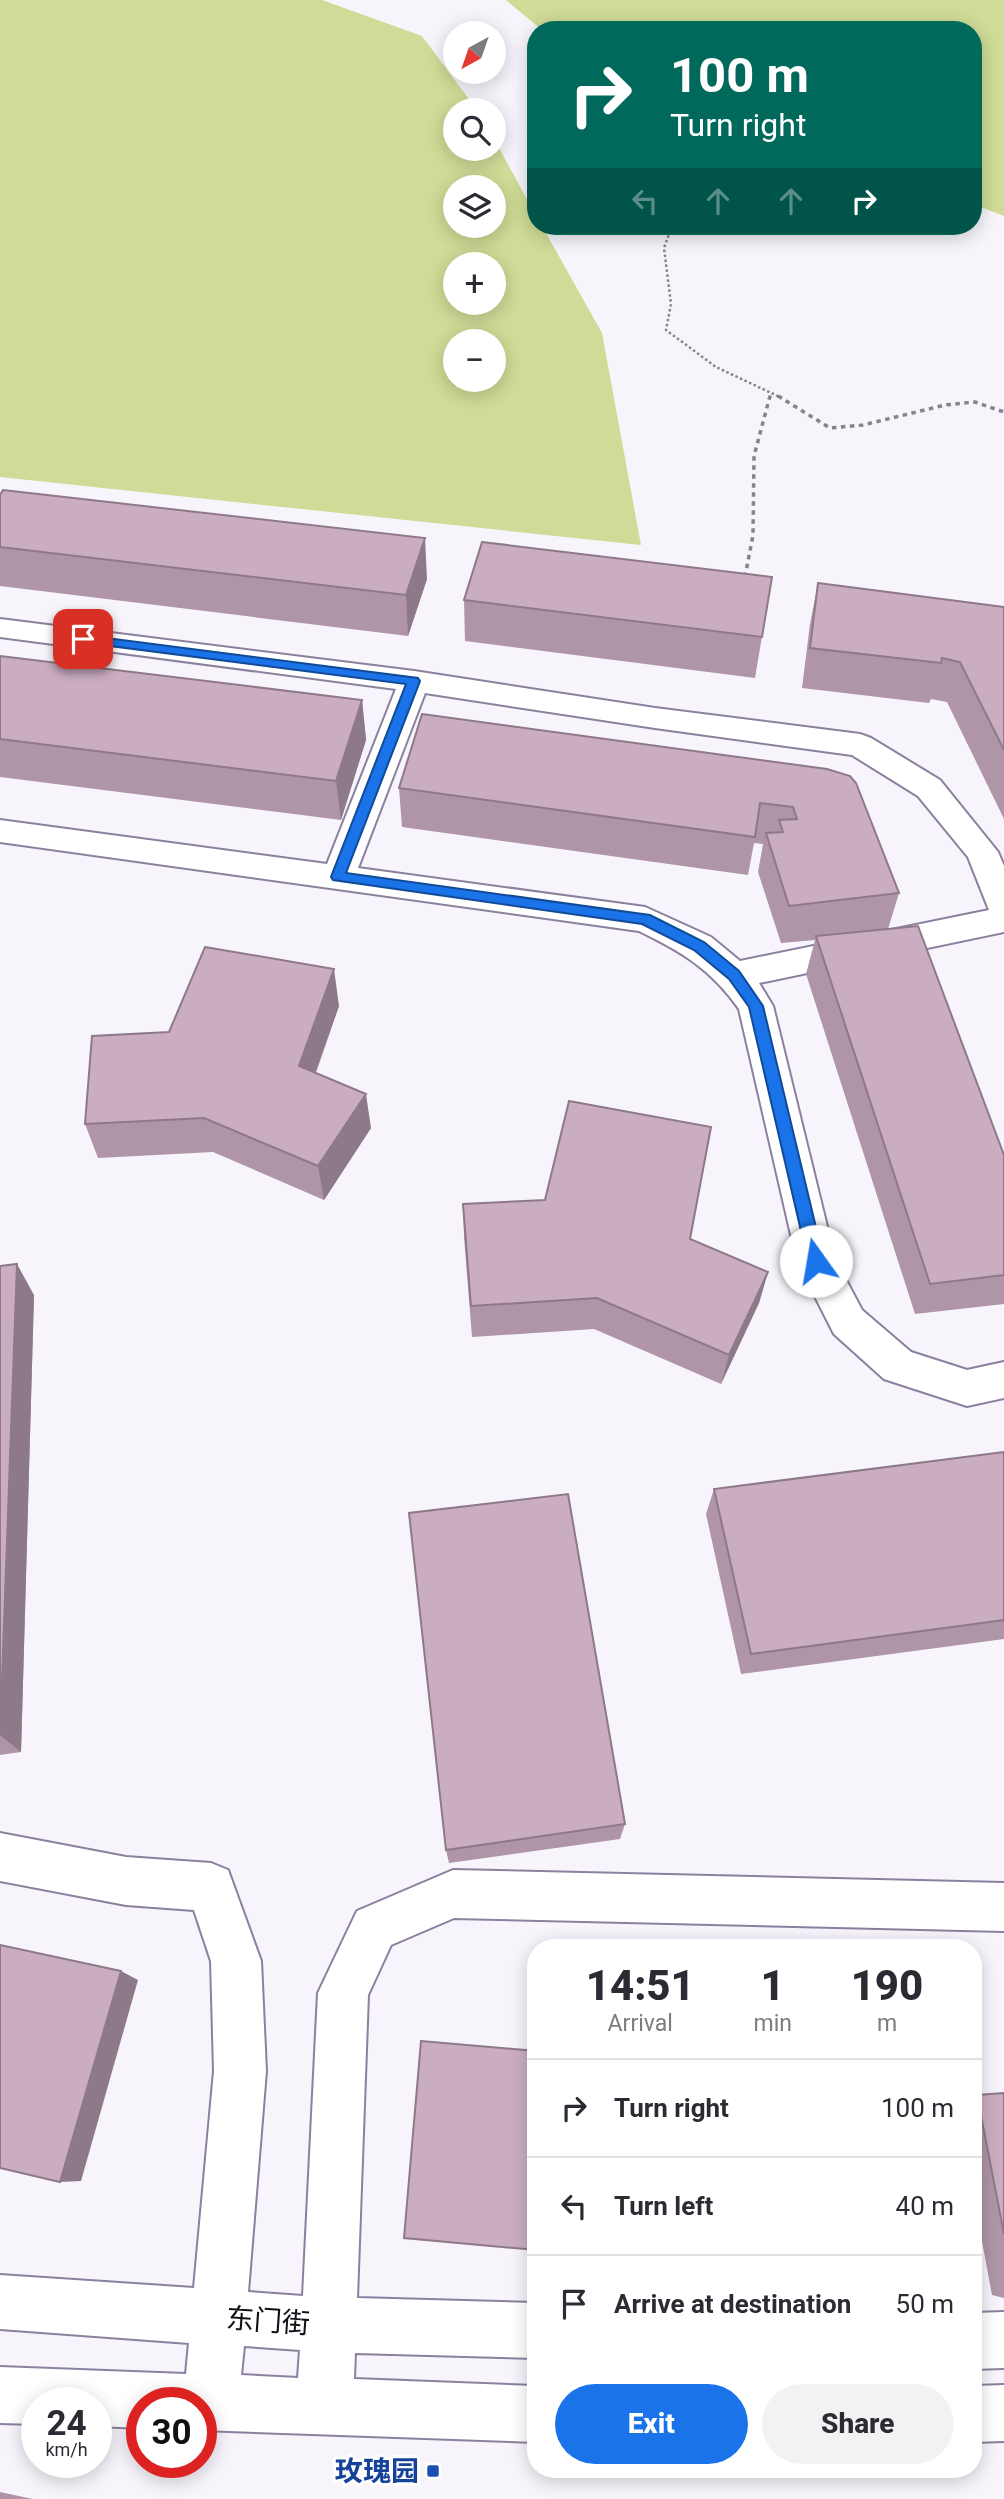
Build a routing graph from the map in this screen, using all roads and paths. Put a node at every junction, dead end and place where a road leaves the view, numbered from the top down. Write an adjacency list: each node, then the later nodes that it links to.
1 (669, 235): 2 (path)
2 (771, 393): 3 (path); 4 (path)
3 (1004, 412)
4 (753, 583)
5 (0, 628): 6 (street)
6 (414, 681): 8 (street); 9 (street)
7 (0, 831): 8 (street)
8 (338, 877): 11 (street)
9 (1004, 907)
10 (1004, 920): 11 (street)
11 (734, 975): 12 (street)
12 (1004, 1380)
13 (0, 1857): 16 (street)
14 (1004, 1908): 17 (street)
15 (0, 2302): 16 (street, 东门街)
16 (219, 2317): 17 (street, 东门街); 21 (street)
17 (328, 2325): 18 (street, 东门街); 25 (street)
18 (527, 2331)
19 (1004, 2340): 20 (street)
20 (982, 2341)
21 (212, 2387)
22 (0, 2395): 23 (street)
23 (126, 2400)
24 (217, 2403): 25 (street)
25 (325, 2406): 27 (street)
26 (1004, 2413): 28 (street)
27 (527, 2414)
28 (982, 2414)

